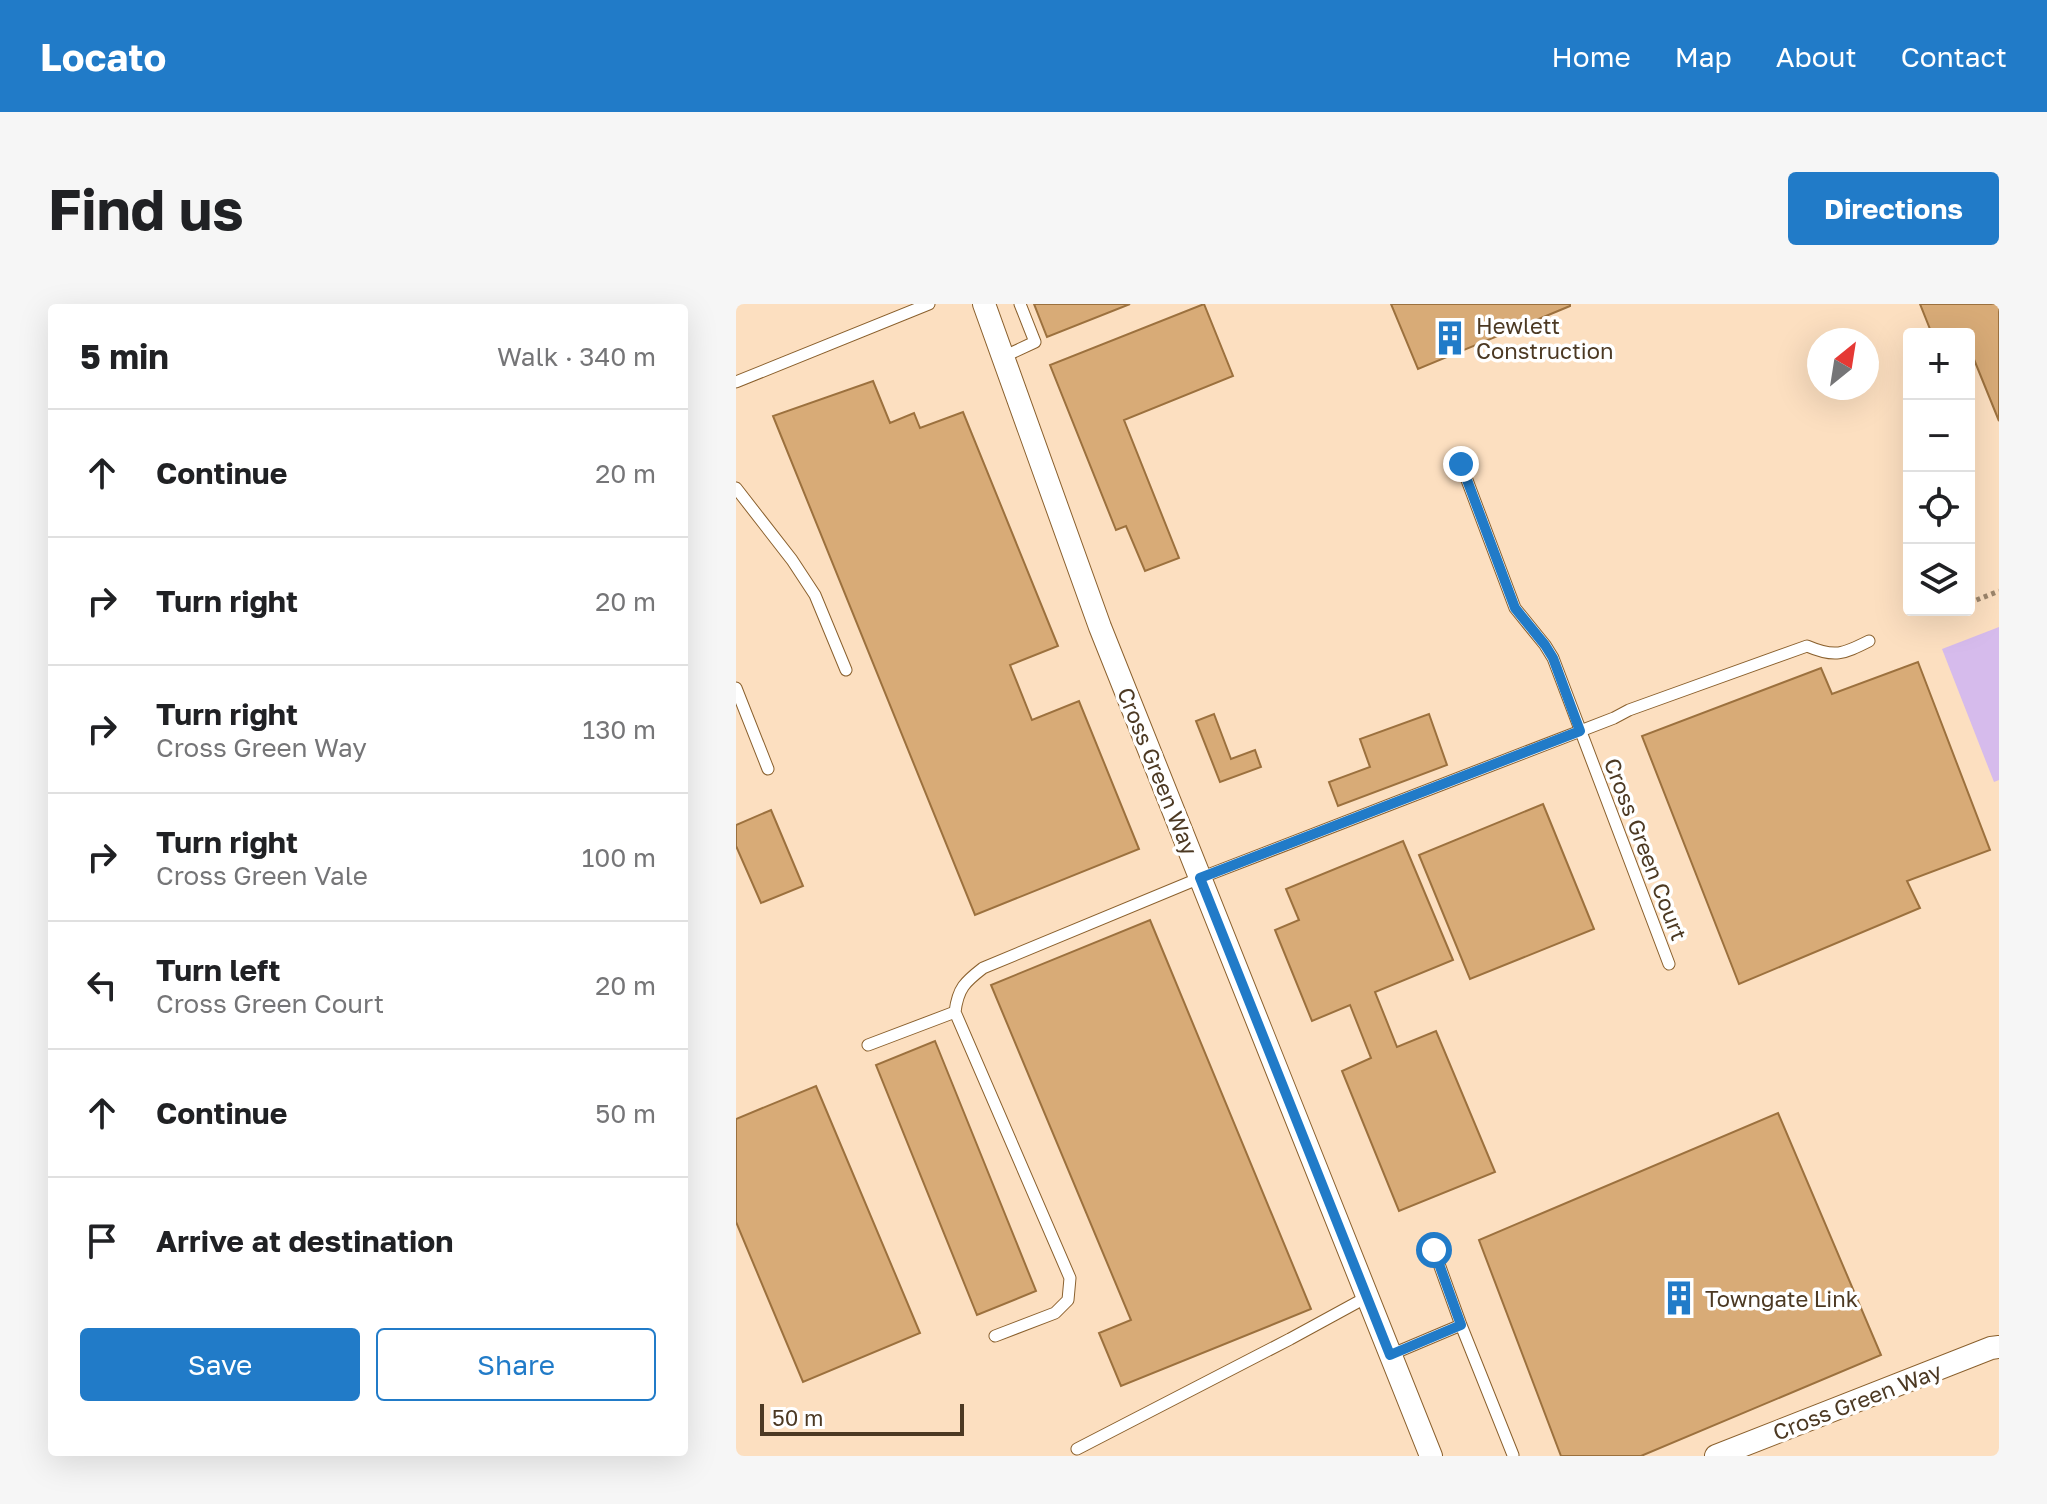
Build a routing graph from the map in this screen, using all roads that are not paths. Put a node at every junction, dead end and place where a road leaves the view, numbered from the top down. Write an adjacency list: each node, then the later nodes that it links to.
1 (929, 304): 5 (lane)
2 (984, 304): 4 (street, Cross Green Way)
3 (1020, 304): 4 (lane)
4 (1003, 357): 13 (street, Cross Green Way)
5 (736, 382)
6 (1461, 464): 11 (lane, Cross Green Court)
7 (736, 488): 9 (lane)
8 (1869, 641): 11 (lane)
9 (846, 670)
10 (736, 688): 12 (lane)
11 (1580, 731): 13 (lane); 14 (lane, Cross Green Court)
12 (768, 769)
13 (1200, 878): 15 (lane); 18 (street, Cross Green Way)
14 (1669, 964)
15 (955, 1012): 16 (lane); 20 (lane)
16 (868, 1045)
17 (1434, 1250): 19 (lane)
18 (1367, 1297): 22 (street, Cross Green Way); 23 (lane)
19 (1461, 1325): 22 (lane); 24 (lane)
20 (995, 1336)
21 (1999, 1347): 26 (street, Cross Green Way)
22 (1390, 1355): 25 (street, Cross Green Way)
23 (1077, 1449)
24 (1513, 1455)
25 (1431, 1456)
26 (1716, 1456)

